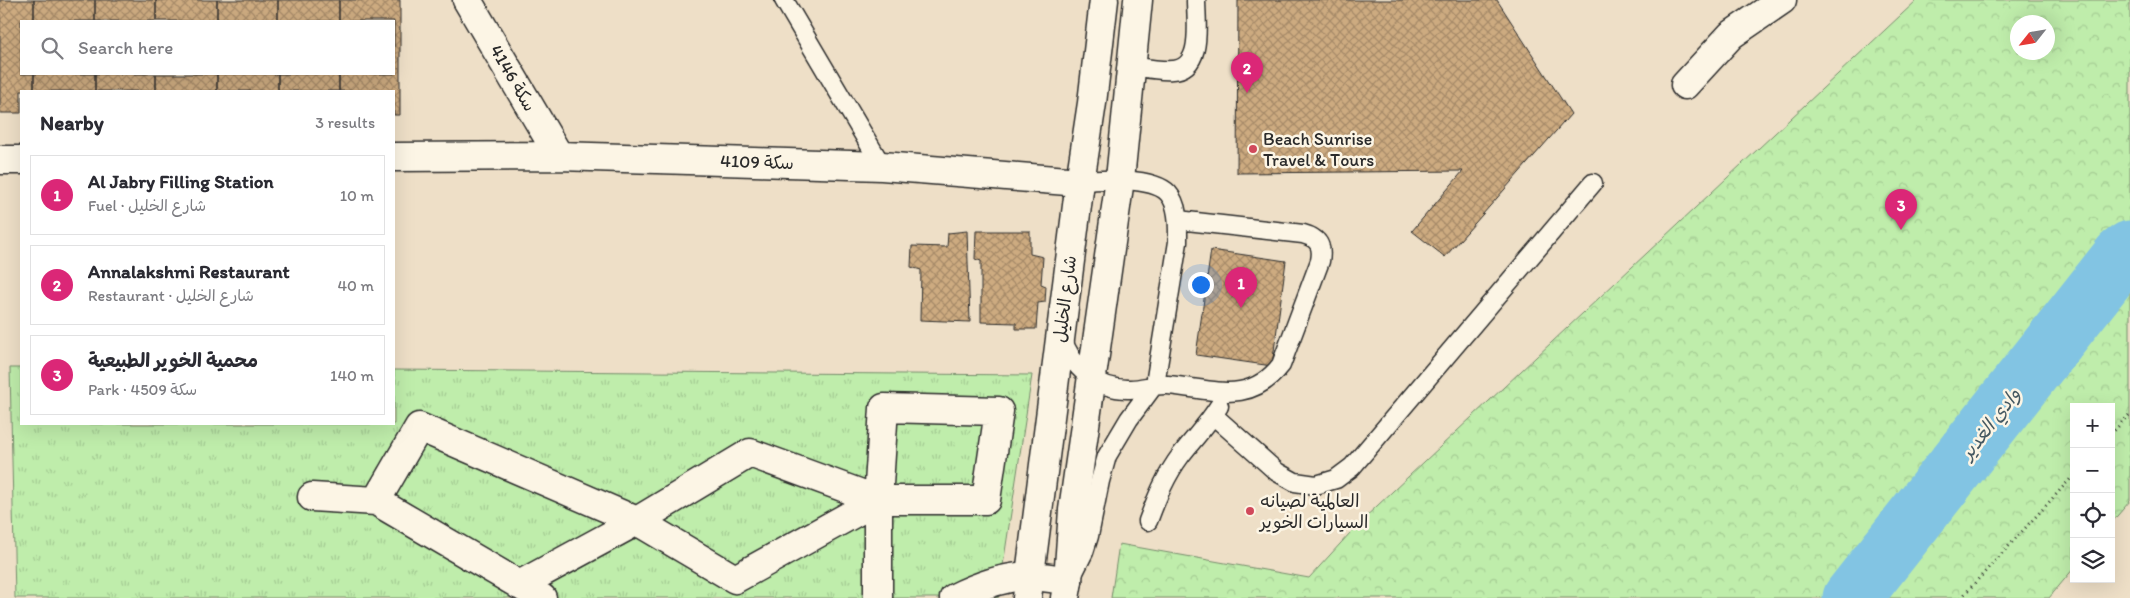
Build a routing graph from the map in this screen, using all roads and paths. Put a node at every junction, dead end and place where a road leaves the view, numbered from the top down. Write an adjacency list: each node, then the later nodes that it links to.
1 (467, 0): 9 (street, سكة 4146)
2 (784, 0): 13 (lane)
3 (1104, 0): 15 (street, شارع الخليل)
4 (1138, 0): 7 (street, شارع الخليل)
5 (1196, 0): 7 (lane)
6 (1782, 0): 8 (street)
7 (1132, 66): 14 (street, شارع الخليل)
8 (1684, 85)
9 (559, 156): 10 (street, سكة 4109); 13 (street, سكة 4109)
10 (395, 157)
11 (0, 160): 12 (street)
12 (20, 160)
13 (882, 166): 15 (street, سكة 4109)
14 (1120, 179): 15 (lane, سكة 4109); 17 (lane, سكة 4109); 19 (street, شارع الخليل)
15 (1080, 182): 18 (street, شارع الخليل)
16 (1593, 183): 23 (lane)
17 (1178, 220): 20 (lane); 21 (lane)
18 (1061, 334): 19 (lane); 31 (street, شارع الخليل)
19 (1092, 378): 20 (lane); 32 (street, شارع الخليل)
20 (1155, 384): 21 (lane); 32 (lane)
21 (1225, 391): 23 (lane)
22 (2130, 414): 24 (path)
23 (1213, 415): 30 (lane)
24 (2115, 430)
25 (2070, 479): 36 (path)
26 (312, 497): 28 (street)
27 (878, 500): 27 (street); 29 (street); 29 (street); 34 (street)
28 (376, 501): 29 (street); 33 (street)
29 (637, 521): 33 (street)
30 (1148, 521)
31 (1028, 587): 32 (street); 35 (street)
32 (1067, 589)
33 (531, 591)
34 (878, 598)
35 (954, 598)
36 (1961, 598)

